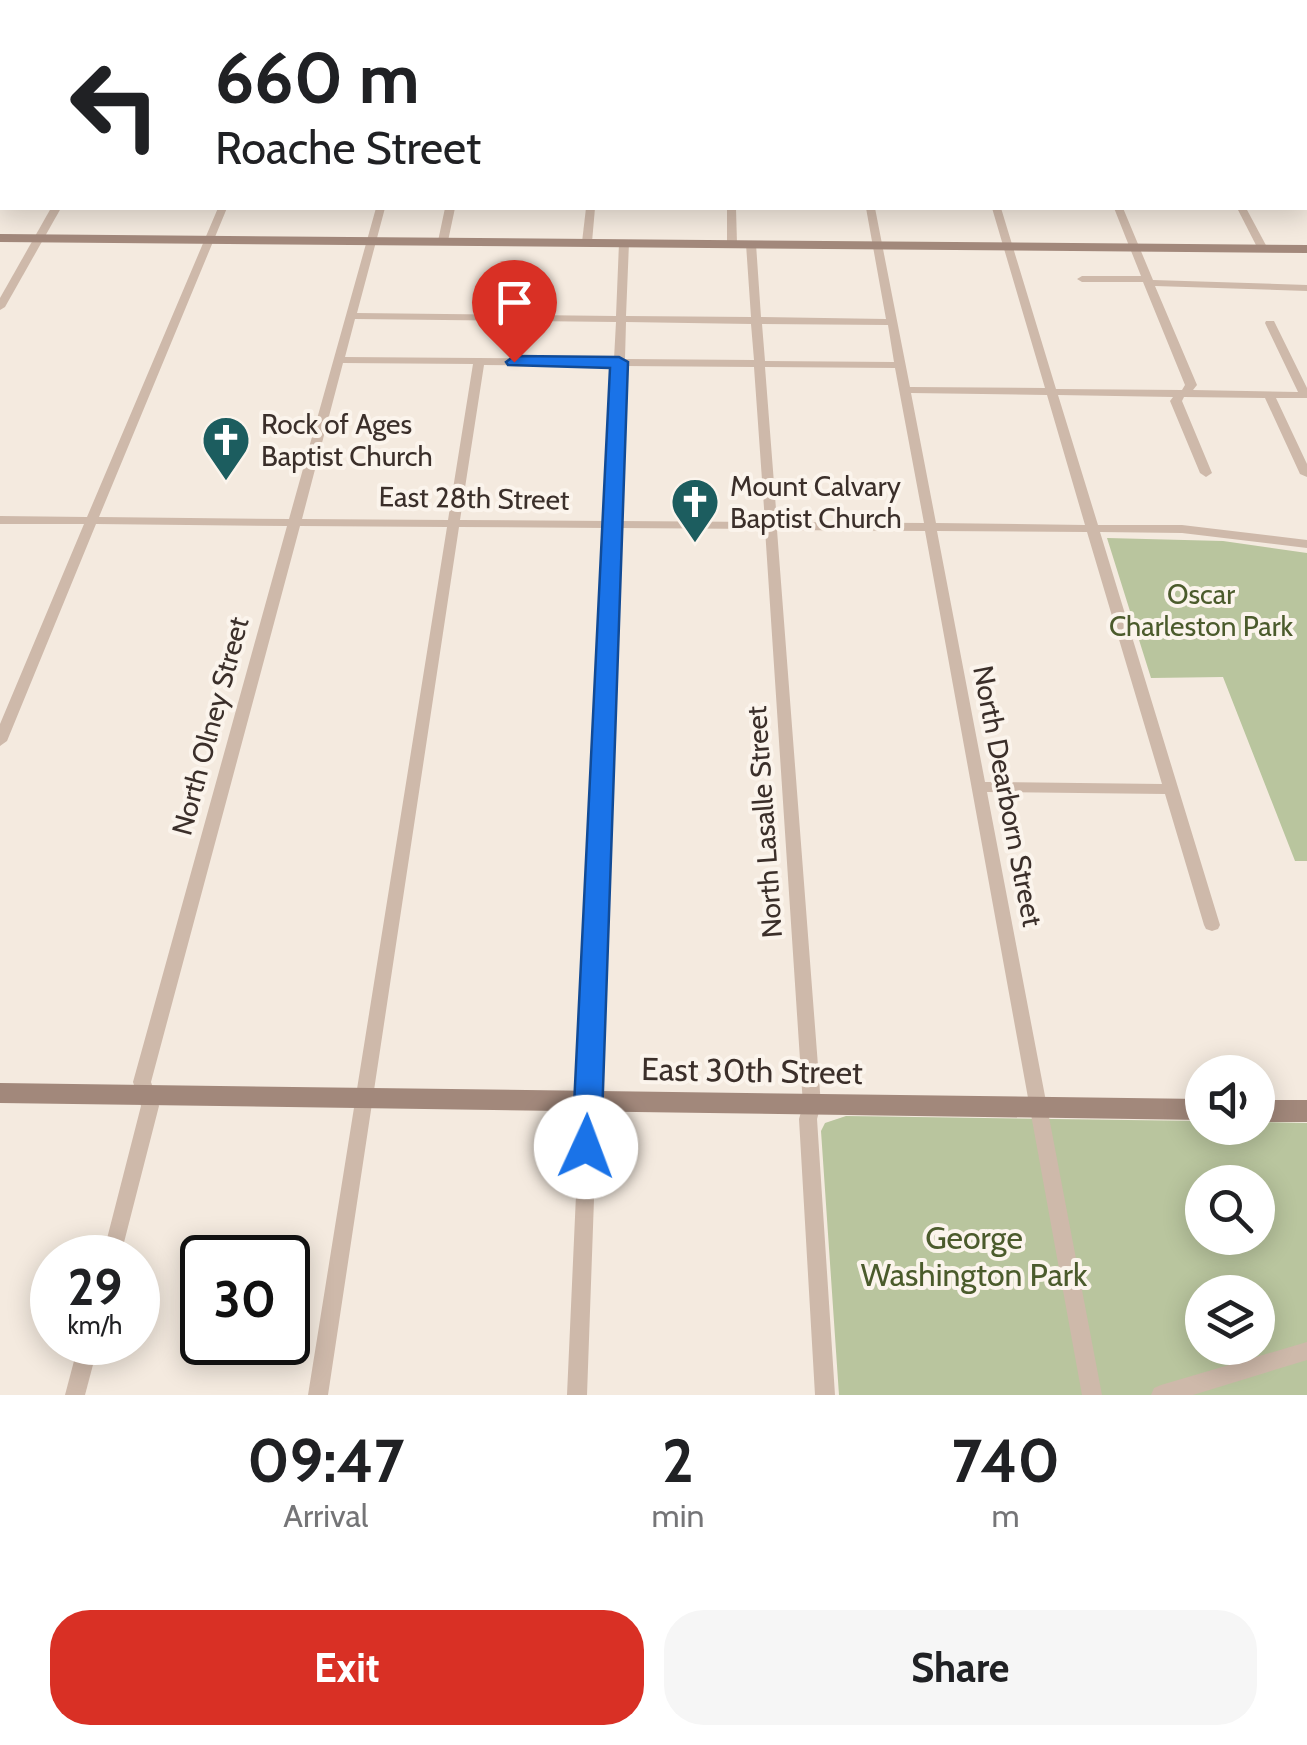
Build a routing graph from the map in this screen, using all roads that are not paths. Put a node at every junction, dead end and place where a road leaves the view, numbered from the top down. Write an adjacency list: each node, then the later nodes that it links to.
1 (55, 210): 12 (street)
2 (221, 210): 13 (street)
3 (380, 210): 14 (street, North Olney Street)
4 (450, 210): 15 (street)
5 (590, 210): 16 (street)
6 (730, 210): 18 (street)
7 (871, 210): 20 (street, North Dearborn Street)
8 (997, 210): 21 (street)
9 (1119, 210): 22 (street)
10 (1242, 210): 23 (street)
11 (0, 238): 12 (street)
12 (38, 239): 13 (street); 28 (street)
13 (210, 239): 14 (street); 47 (street)
14 (372, 240): 15 (street); 29 (street, North Olney Street)
15 (443, 241): 16 (street)
16 (587, 242): 17 (street)
17 (624, 243): 18 (street); 30 (street)
18 (732, 244): 19 (street)
19 (751, 244): 20 (street); 31 (street, North Lasalle Street)
20 (878, 246): 21 (street); 32 (street, North Dearborn Street)
21 (1008, 246): 22 (street); 40 (street)
22 (1135, 248): 23 (street); 26 (street)
23 (1263, 249): 24 (street)
24 (1307, 249)
25 (1082, 279): 26 (street)
26 (1148, 281): 27 (street); 41 (street)
27 (1307, 285)
28 (0, 306)
29 (350, 316): 30 (street); 34 (street, North Olney Street)
30 (621, 319): 31 (street); 36 (street)
31 (756, 321): 32 (street); 37 (street, North Lasalle Street)
32 (892, 322): 38 (street, North Dearborn Street)
33 (1270, 323): 43 (street)
34 (338, 360): 35 (street); 48 (street, North Olney Street)
35 (478, 361): 36 (street); 49 (street)
36 (619, 362): 37 (street); 50 (street)
37 (759, 364): 38 (street); 51 (street, North Lasalle Street)
38 (900, 365): 39 (street, North Dearborn Street)
39 (904, 390): 40 (street); 52 (street, North Dearborn Street)
40 (1051, 392): 41 (street); 53 (street)
41 (1183, 393): 42 (street); 44 (street)
42 (1269, 394): 43 (street); 45 (street)
43 (1306, 395)
44 (1206, 473)
45 (1306, 474)
46 (0, 520): 47 (street, East 28th Street)
47 (92, 520): 48 (street, East 28th Street); 55 (street)
48 (294, 521): 49 (street, East 28th Street); 60 (street, North Olney Street)
49 (454, 522): 50 (street, East 28th Street); 61 (street)
50 (612, 524): 51 (street, East 28th Street); 62 (street)
51 (771, 526): 52 (street, East 28th Street); 63 (street, North Lasalle Street)
52 (930, 528): 53 (street, East 28th Street); 56 (street, North Dearborn Street)
53 (1091, 529): 54 (street, East 28th Street); 57 (street)
54 (1307, 544)
55 (0, 741)
56 (978, 787): 57 (street); 64 (street, North Dearborn Street)
57 (1171, 789): 58 (street)
58 (1212, 926)
59 (0, 1094): 60 (street, East 30th Street)
60 (146, 1095): 61 (street, East 30th Street); 68 (street, North Olney Street)
61 (364, 1098): 62 (street, East 30th Street); 72 (street)
62 (588, 1102): 63 (street, East 30th Street); 73 (street)
63 (812, 1105): 64 (street, East 30th Street); 74 (street, North Lasalle Street)
64 (1038, 1107): 65 (street, East 30th Street); 75 (street, North Dearborn Street)
65 (1185, 1110)
66 (1275, 1111): 67 (street)
67 (1307, 1111)
68 (117, 1235)
69 (1307, 1351): 76 (street)
70 (83, 1365): 71 (street)
71 (75, 1395)
72 (318, 1395)
73 (577, 1395)
74 (825, 1395)
75 (1092, 1395)
76 (1161, 1395)

